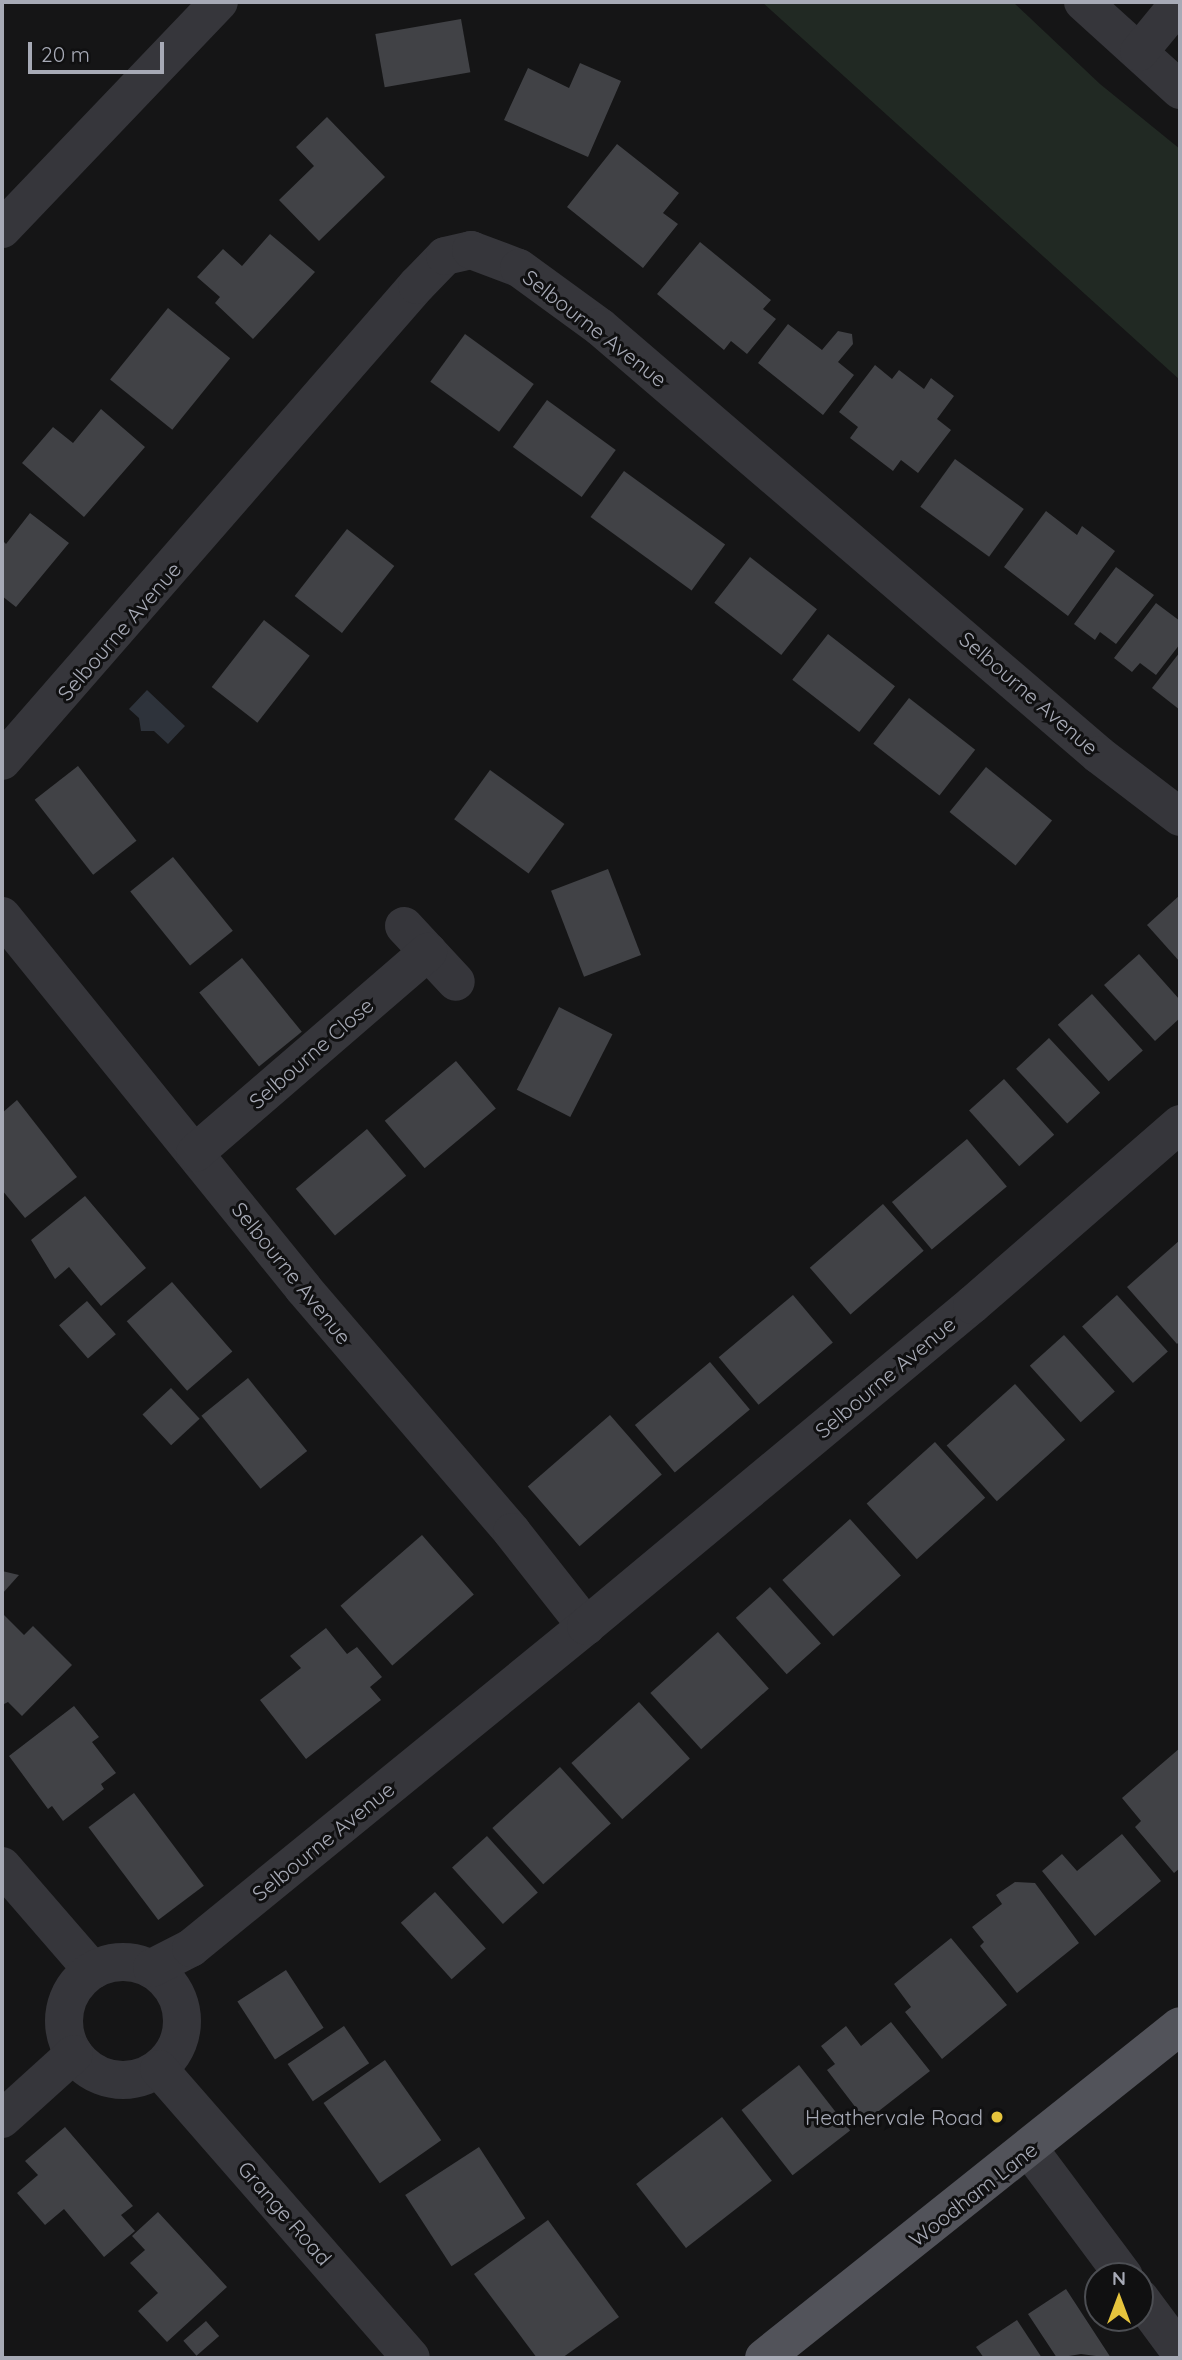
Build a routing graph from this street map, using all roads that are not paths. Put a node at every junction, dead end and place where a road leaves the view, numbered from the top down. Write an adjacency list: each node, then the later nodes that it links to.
1 (219, 2): 6 (street)
2 (1083, 2): 4 (street)
3 (1180, 2): 4 (street)
4 (1139, 52): 5 (street)
5 (1180, 90)
6 (2, 229)
7 (2, 761): 8 (street, Selbourne Avenue)
8 (1180, 817)
9 (2, 916): 12 (street, Selbourne Avenue)
10 (456, 982): 12 (street, Selbourne Close)
11 (1180, 1124): 13 (street, Selbourne Avenue)
12 (195, 1153): 13 (street, Selbourne Avenue)
13 (586, 1626): 15 (street, Selbourne Avenue)
14 (2, 1866): 16 (street)
15 (152, 1968): 16 (street); 19 (street)
16 (92, 1970): 18 (street)
17 (1180, 2026): 21 (main road, Woodham Lane)
18 (74, 2053): 19 (street); 20 (street)
19 (159, 2069): 25 (street, Grange Road)
20 (2, 2119)
21 (1030, 2150): 22 (street); 26 (main road, Woodham Lane)
22 (1114, 2262)
23 (1154, 2317): 24 (street)
24 (1180, 2352)
25 (411, 2358)
26 (764, 2358)

